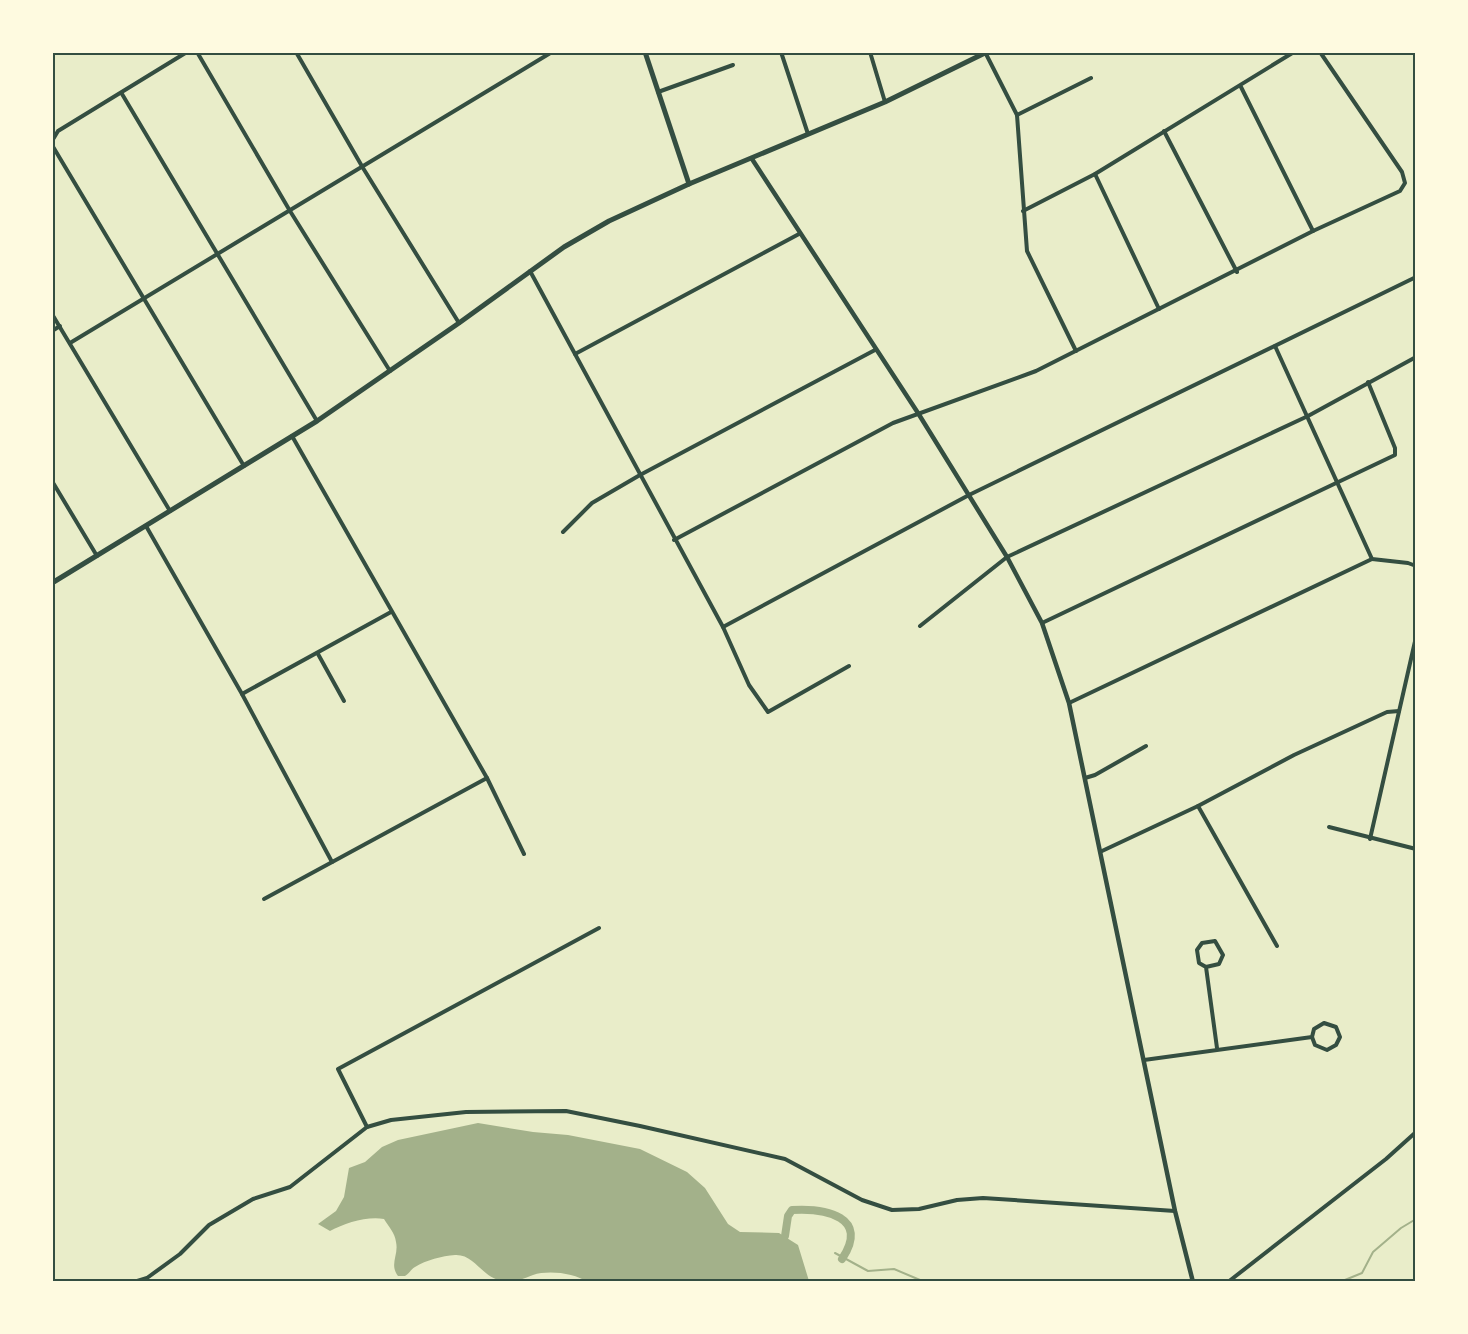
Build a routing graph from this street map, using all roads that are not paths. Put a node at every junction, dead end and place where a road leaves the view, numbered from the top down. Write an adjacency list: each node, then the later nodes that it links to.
1 (187, 52): 15 (street)
2 (197, 52): 25 (street)
3 (296, 52): 22 (street)
4 (552, 52): 22 (street)
5 (645, 52): 14 (main road)
6 (781, 52): 19 (street)
7 (870, 52): 16 (street)
8 (1294, 52): 13 (street)
9 (1320, 52): 27 (street)
10 (986, 53): 16 (main road); 17 (street)
11 (734, 65): 14 (street)
12 (1091, 78): 17 (street)
13 (1241, 87): 18 (street); 27 (street)
14 (658, 92): 24 (main road)
15 (122, 94): 20 (street); 29 (street)
16 (885, 102): 19 (main road)
17 (1017, 115): 26 (street)
18 (1164, 131): 23 (street); 31 (street)
19 (808, 135): 21 (main road)
20 (52, 143): 33 (street)
21 (752, 159): 24 (main road); 28 (street)
22 (363, 168): 25 (street); 36 (street)
23 (1095, 174): 26 (street); 34 (street)
24 (689, 184): 30 (main road)
25 (290, 211): 29 (street); 45 (street)
26 (1023, 211): 42 (street)
27 (1313, 231): 31 (street)
28 (799, 234): 41 (street); 43 (street)
29 (218, 255): 33 (street); 49 (street)
30 (529, 271): 36 (main road); 43 (street)
31 (1237, 272): 34 (street)
32 (1416, 277): 40 (street)
33 (144, 298): 39 (street); 51 (street)
34 (1159, 309): 42 (street)
35 (52, 314): 37 (street)
36 (459, 323): 45 (main road)
37 (60, 326): 38 (street); 39 (street)
38 (52, 331)
39 (70, 344): 56 (street)
40 (1275, 346): 48 (street); 55 (street)
41 (875, 350): 47 (street); 52 (street)
42 (1076, 351): 47 (street)
43 (575, 354): 52 (street)
44 (1416, 357): 46 (street)
45 (390, 372): 49 (main road)
46 (1368, 382): 48 (street); 54 (street)
47 (918, 413): 55 (street); 59 (street)
48 (1308, 417): 54 (street); 61 (street)
49 (317, 421): 50 (main road)
50 (292, 436): 51 (main road); 65 (street)
51 (244, 466): 56 (main road)
52 (640, 475): 58 (street); 59 (street)
53 (52, 481): 60 (street)
54 (1336, 483): 62 (street); 66 (street)
55 (969, 495): 61 (street); 68 (street)
56 (170, 511): 57 (main road)
57 (146, 526): 60 (main road); 72 (street)
58 (563, 532)
59 (674, 540): 68 (street)
60 (97, 556): 64 (main road)
61 (1007, 557): 66 (street); 67 (street)
62 (1372, 559): 63 (street); 74 (street)
63 (1416, 566)
64 (52, 583)
65 (391, 612): 70 (street); 77 (street)
66 (1042, 623): 74 (street)
67 (920, 626)
68 (723, 627): 71 (street)
69 (1416, 637): 75 (street)
70 (318, 654): 72 (street); 73 (street)
71 (849, 666)
72 (242, 694): 85 (street)
73 (344, 701)
74 (1069, 703): 78 (street)
75 (1399, 711): 79 (street); 81 (street)
76 (1146, 746): 78 (street)
77 (487, 778): 84 (street); 85 (street)
78 (1085, 778): 83 (street)
79 (1198, 806): 83 (street); 88 (street)
80 (1329, 827): 81 (street)
81 (1370, 839): 82 (street)
82 (1416, 849)
83 (1102, 851): 92 (street)
84 (525, 854)
85 (332, 862): 86 (street)
86 (264, 899)
87 (599, 928): 93 (street)
88 (1277, 946)
89 (1206, 967): 89 (street); 91 (street)
90 (1312, 1037): 90 (street); 91 (street)
91 (1217, 1048): 92 (street)
92 (1144, 1060): 95 (street)
93 (367, 1127): 95 (street); 96 (street)
94 (1416, 1132): 98 (street)
95 (1175, 1211): 97 (street)
96 (134, 1281)
97 (1193, 1281)
98 (1228, 1281)

